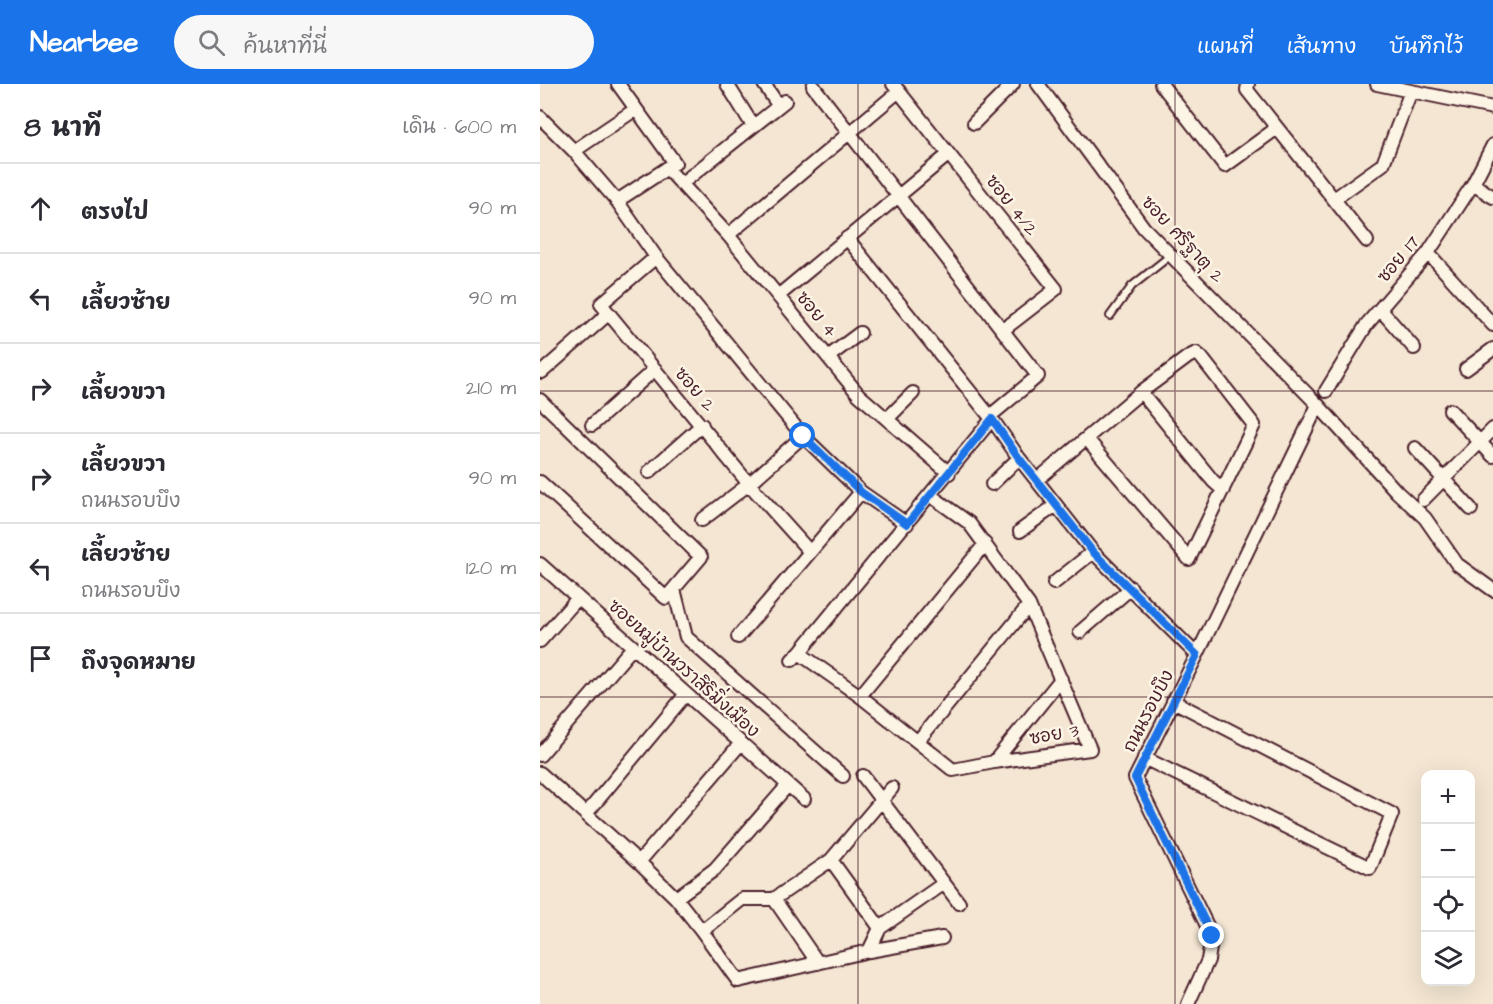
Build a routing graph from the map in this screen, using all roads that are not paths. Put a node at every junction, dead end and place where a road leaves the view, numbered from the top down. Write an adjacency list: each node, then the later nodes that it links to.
1 (618, 84): 13 (street)
2 (727, 84): 16 (street)
3 (764, 84): 16 (street)
4 (1014, 84): 15 (street)
5 (1038, 84): 33 (street, ซอย ศรีฐาตุ 2)
6 (1161, 84): 17 (street)
7 (1248, 84): 17 (street)
8 (1377, 84): 11 (street)
9 (813, 86): 18 (street)
10 (896, 88): 18 (street, ซอย 4/2); 21 (street, ซอย 4/2)
11 (1411, 91): 12 (street); 27 (street)
12 (1493, 108)
13 (636, 109): 20 (street); 22 (street)
14 (540, 117): 20 (street)
15 (974, 123)
16 (753, 126): 23 (street)
17 (1277, 129): 27 (street)
18 (849, 132): 25 (street); 29 (street, ซอย 4/2)
19 (1493, 145): 24 (street, ซอย 17)
20 (574, 151): 28 (street)
21 (949, 154): 25 (street); 40 (street, ซอย 4/2)
22 (667, 168): 23 (street, ซอย 4); 28 (street)
23 (681, 184): 29 (street, ซอย 4)
24 (1473, 184): 26 (street); 32 (street, ซอย 17)
25 (897, 195): 30 (street); 40 (street)
26 (1493, 197)
27 (1334, 199): 31 (street)
28 (617, 201): 34 (street)
29 (728, 235): 35 (street, ซอย 4)
30 (847, 238): 35 (street); 54 (street)
31 (1367, 242)
32 (1428, 253): 36 (street, ซอย 17); 39 (street)
33 (1171, 255): 38 (lane); 52 (street, ซอย ศรีฐาตุ 2)
34 (656, 257): 37 (street); 59 (street)
35 (778, 296): 44 (street, ซอย 4)
36 (1380, 309): 42 (street); 48 (street, ซอย 17)
37 (608, 314): 45 (street, ซอย 2); 47 (street)
38 (1110, 316)
39 (1493, 325)
40 (1003, 330): 54 (street)
41 (860, 333): 44 (street)
42 (1414, 348)
43 (1493, 349): 46 (street)
44 (828, 357): 55 (street, ซอย 4)
45 (655, 369): 56 (street); 57 (street, ซอย 2)
46 (1466, 369)
47 (542, 372)
48 (1326, 391)
49 (1141, 392): 60 (street); 72 (street); 72 (street)
50 (913, 393): 55 (street)
51 (540, 400): 86 (street)
52 (1318, 405): 88 (street, ซอย ศรีฐาตุ 2); 95 (street, ถนนรอบบึง)
53 (1450, 410): 61 (street)
54 (991, 417): 64 (street); 66 (street)
55 (887, 418): 66 (street, ซอย 4)
56 (592, 425)
57 (702, 425): 65 (street); 70 (street, ซอย 2)
58 (1493, 429): 61 (street)
59 (803, 436): 70 (street); 73 (street)
60 (1088, 439): 68 (street); 72 (street)
61 (1479, 441): 63 (street); 67 (street)
62 (1415, 448): 67 (street)
63 (1493, 456)
64 (1019, 458): 68 (street); 71 (street)
65 (649, 472)
66 (949, 473): 74 (street)
67 (1443, 478): 75 (street); 77 (street)
68 (1037, 480): 76 (street)
69 (540, 482): 86 (street)
70 (750, 484): 78 (street); 82 (street, ซอย 2)
71 (992, 484)
72 (1223, 490)
73 (861, 492): 79 (street); 82 (street)
74 (930, 495): 79 (street); 81 (street, ซอย 3)
75 (1423, 500)
76 (1056, 505): 80 (street); 83 (street)
77 (1471, 509)
78 (702, 520)
79 (907, 524): 98 (street, ซอย 3)
80 (1020, 531)
81 (985, 544): 90 (street, ซอย 3); 98 (street)
82 (810, 552): 92 (street)
83 (1093, 552): 85 (street); 87 (street)
84 (540, 564): 89 (street, ซอยหมู่บ้านวราสิริมิ่งเมือง)
85 (1054, 583)
86 (674, 588): 106 (street)
87 (1131, 588): 91 (street); 95 (street)
88 (1493, 590)
89 (578, 598): 93 (street); 94 (street, ซอยหมู่บ้านวราสิริมิ่งเมือง)
90 (1029, 605): 96 (street, ซอย 3); 100 (street)
91 (1080, 632)
92 (738, 637)
93 (540, 642)
94 (633, 647): 97 (street, ซอยหมู่บ้านวราสิริมิ่งเมือง); 102 (street)
95 (1197, 655): 99 (street, ถนนรอบบึง)
96 (1061, 680): 104 (street); 104 (street, ซอย 3)
97 (686, 694): 101 (street, ซอยหมู่บ้านวราสิริมิ่งเมือง); 112 (street)
98 (860, 696): 100 (street, ซอย 3)
99 (1173, 700): 103 (street, ถนนรอบบึง); 103 (street)
100 (918, 741): 104 (street, ซอย 3)
101 (741, 743): 108 (street, ซอยหมู่บ้านวราสิริมิ่งเมือง); 114 (street)
102 (540, 755)
103 (1144, 758): 124 (street, ถนนรอบบึง)
104 (994, 762)
105 (540, 773): 112 (street)
106 (843, 776)
107 (863, 776): 111 (street)
108 (788, 785): 110 (street, ซอยหมู่บ้านวราสิริมิ่งเมือง); 116 (street)
109 (892, 788): 111 (street)
110 (804, 799)
111 (881, 801): 113 (street); 115 (street)
112 (586, 814): 114 (street)
113 (831, 860): 117 (street); 119 (street)
114 (639, 862): 116 (street)
115 (943, 884): 118 (street); 119 (street)
116 (676, 898): 120 (street)
117 (774, 899): 120 (street); 123 (street)
118 (958, 903)
119 (880, 928): 122 (street)
120 (702, 931): 123 (street)
121 (942, 938): 122 (street)
122 (869, 951): 123 (street)
123 (819, 963)
124 (1188, 1004)

